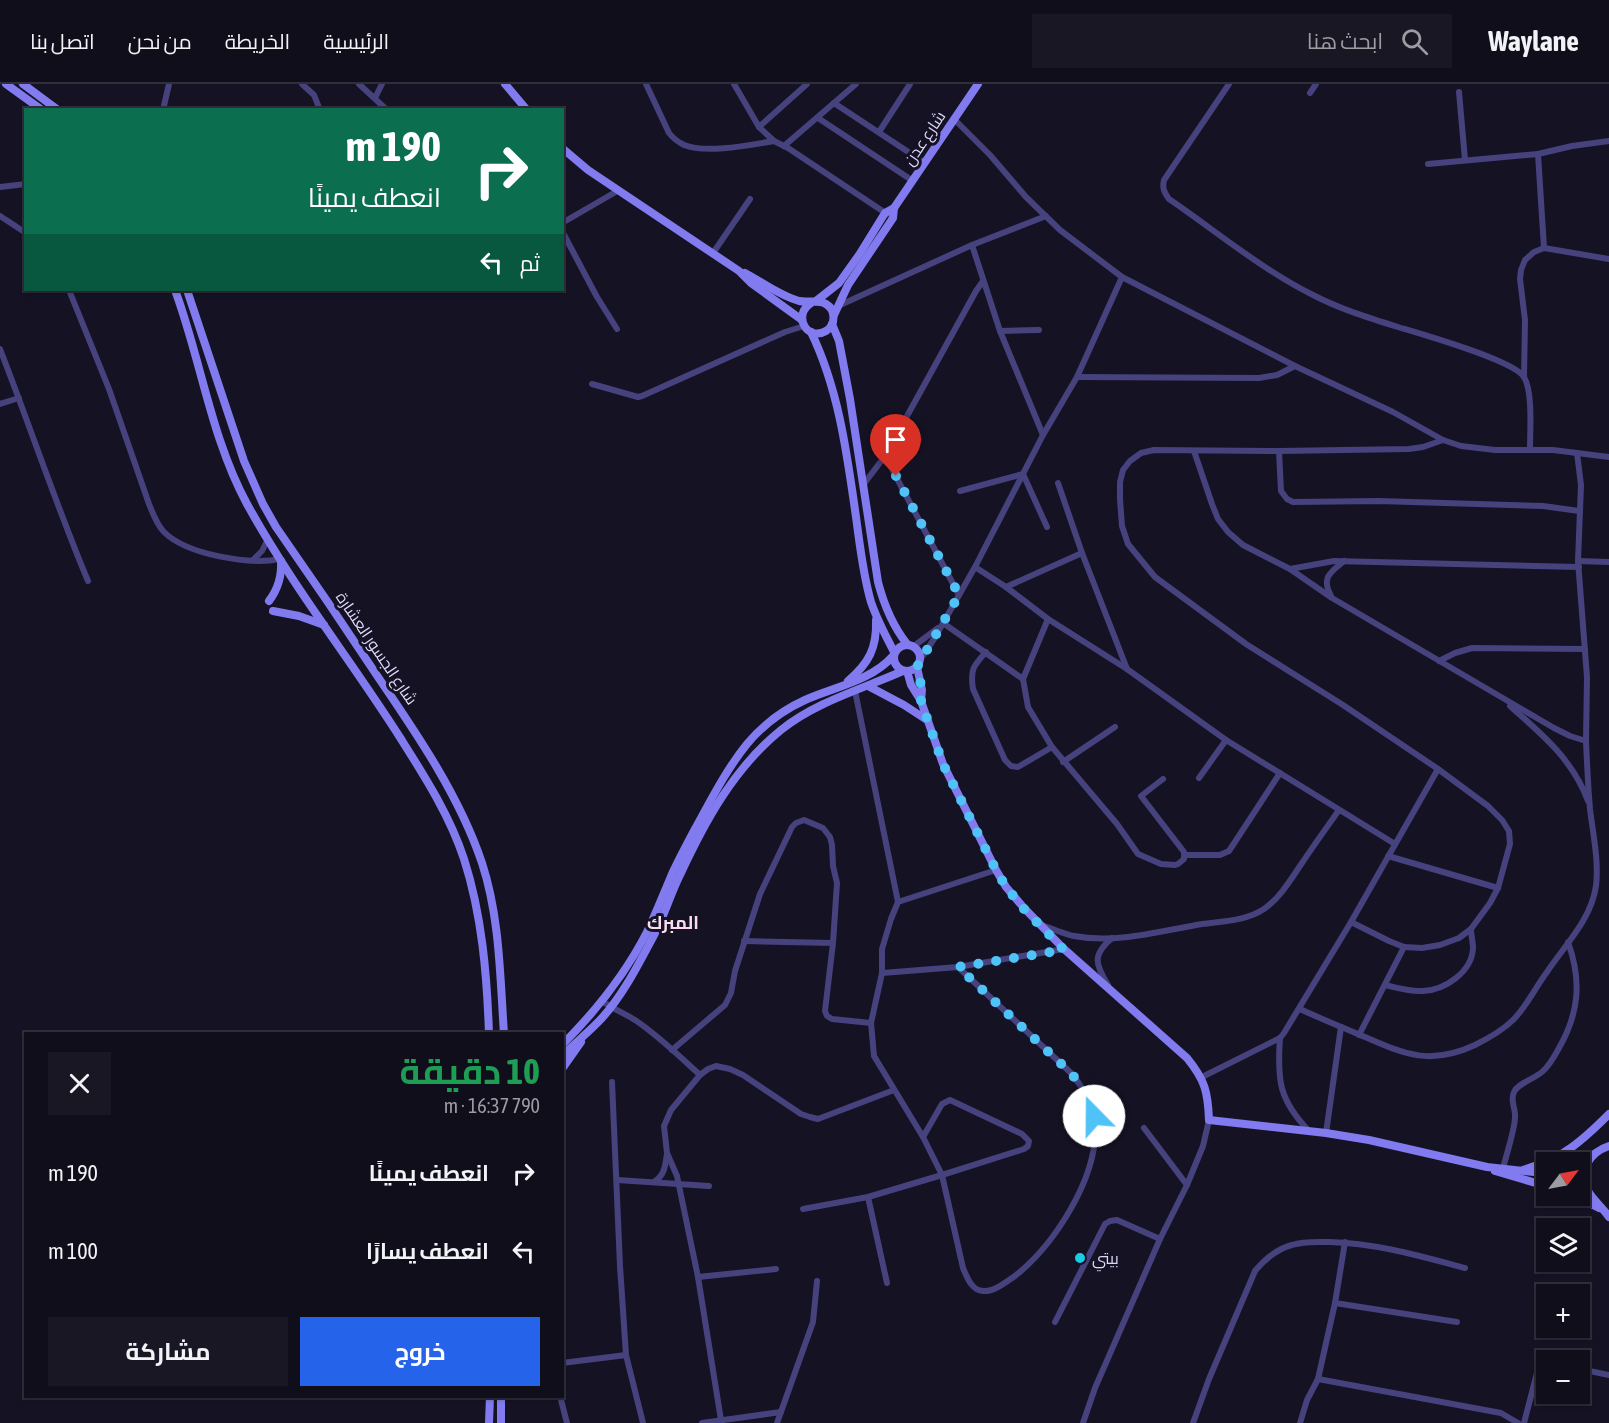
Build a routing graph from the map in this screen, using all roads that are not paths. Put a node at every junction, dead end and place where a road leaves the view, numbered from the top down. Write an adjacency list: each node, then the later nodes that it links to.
1 (6, 84): 20 (street)
2 (22, 84): 21 (street)
3 (169, 84): 22 (street)
4 (302, 84): 23 (street)
5 (359, 84): 18 (street)
6 (382, 84): 18 (street)
7 (505, 84): 25 (street)
8 (646, 84): 30 (street)
9 (734, 84): 28 (street)
10 (807, 84): 28 (street)
11 (856, 84): 19 (street)
12 (910, 84): 29 (street)
13 (978, 84): 27 (street, شارع عدن)
14 (1229, 84): 68 (street)
15 (1316, 84): 17 (street)
16 (1459, 92): 35 (street)
17 (1310, 93)
18 (375, 98): 24 (street)
19 (834, 104): 26 (street); 29 (street)
20 (39, 108)
21 (55, 108)
22 (164, 108)
23 (319, 108)
24 (385, 108)
25 (525, 108)
26 (819, 118): 32 (street); 38 (street)
27 (954, 119): 36 (street, شارع عدن); 45 (street)
28 (759, 127): 30 (street)
29 (879, 132): 36 (street)
30 (774, 141): 32 (street)
31 (1609, 141): 34 (street)
32 (784, 146): 43 (street)
33 (564, 150): 41 (street)
34 (1538, 154): 35 (street); 50 (street)
35 (1465, 160): 37 (street)
36 (925, 163): 38 (street, شارع عدن)
37 (1428, 164)
38 (913, 181): 43 (street, شارع عدن)
39 (24, 184): 40 (street)
40 (0, 187)
41 (619, 190): 46 (street); 51 (street)
42 (750, 199): 51 (street)
43 (889, 215): 59 (street, شارع عدن); 60 (street, شارع عدن)
44 (0, 216): 47 (street)
45 (1046, 216): 49 (street); 54 (street)
46 (564, 222)
47 (24, 231)
48 (564, 235): 62 (street)
49 (972, 245): 55 (street); 60 (street)
50 (1544, 248): 52 (street); 68 (street)
51 (713, 253): 53 (street)
52 (1609, 260)
53 (739, 271): 59 (street); 61 (street)
54 (1122, 277): 66 (street); 67 (street)
55 (983, 281): 64 (street); 78 (street)
56 (69, 291): 88 (street)
57 (175, 291): 86 (street, شارع الجسور العشارة)
58 (187, 291): 95 (street, شارع الجسور العشارة)
59 (814, 302): 60 (street); 61 (street)
60 (835, 315): 61 (street); 82 (street)
61 (806, 326): 69 (street); 105 (street)
62 (617, 329)
63 (1039, 330): 64 (street)
64 (1000, 331): 72 (street)
65 (0, 349): 70 (street)
66 (1294, 366): 67 (street); 73 (street)
67 (1077, 377): 72 (street)
68 (1524, 377): 74 (street)
69 (592, 384)
70 (19, 398): 71 (street); 96 (street)
71 (0, 404)
72 (1043, 435): 80 (street)
73 (1443, 440): 74 (street); 76 (street)
74 (1530, 449): 77 (street)
75 (1194, 451): 76 (street); 94 (street); 129 (street)
76 (1279, 452): 84 (street)
77 (1577, 453): 79 (street); 84 (street)
78 (885, 456): 82 (street); 100 (street)
79 (1609, 457)
80 (1023, 474): 83 (street); 85 (street); 93 (street)
81 (1058, 483): 87 (street)
82 (863, 486): 109 (street)
83 (960, 490)
84 (1579, 511): 92 (street)
85 (1047, 527)
86 (267, 539): 88 (street); 89 (street, شارع الجسور العشارة)
87 (1082, 553): 98 (street); 115 (street)
88 (254, 560): 89 (street)
89 (281, 560): 97 (street, شارع الجسور العشارة); 103 (street)
90 (1345, 561): 92 (street); 94 (street); 102 (street)
91 (1609, 562): 92 (street)
92 (1579, 564): 110 (street)
93 (975, 567): 98 (street); 100 (street)
94 (1290, 569): 102 (street)
95 (313, 580): 97 (street); 99 (street, شارع الجسور العشارة)
96 (88, 581)
97 (299, 587): 101 (street, شارع الجسور العشارة)
98 (1006, 587): 106 (street)
99 (321, 593): 101 (street); 157 (street, شارع الجسور العشارة)
100 (959, 595): 107 (street)
101 (306, 598): 108 (street, شارع الجسور العشارة)
102 (1332, 598): 113 (street)
103 (269, 601)
104 (273, 611): 108 (street)
105 (876, 616): 112 (street); 118 (street)
106 (1048, 619): 115 (street); 117 (street)
107 (942, 624): 109 (street); 111 (street); 114 (street)
108 (324, 625): 161 (street, شارع الجسور العشارة)
109 (910, 645): 112 (street); 114 (street)
110 (1585, 648): 113 (street); 126 (street)
111 (986, 652): 117 (street); 127 (street)
112 (894, 654): 116 (street); 118 (street)
113 (1438, 661): 121 (street)
114 (919, 663): 116 (street); 122 (street)
115 (1127, 669): 125 (street)
116 (905, 671): 119 (street); 122 (street)
117 (1023, 679): 127 (street)
118 (844, 685): 154 (street)
119 (868, 686): 120 (street); 123 (street)
120 (855, 691): 140 (street); 155 (street)
121 (1500, 698): 126 (street); 133 (street)
122 (921, 701): 123 (street)
123 (928, 722): 138 (street)
124 (1115, 727): 128 (street)
125 (1226, 740): 130 (street); 131 (street)
126 (1586, 741): 133 (street)
127 (1052, 747): 128 (street)
128 (1063, 762): 136 (street)
129 (1438, 770): 135 (street); 139 (street)
130 (1280, 773): 134 (street); 136 (street)
131 (1199, 778)
132 (1162, 779): 136 (street)
133 (1590, 808): 146 (street)
134 (1339, 810): 135 (street); 144 (street)
135 (1395, 844): 137 (street)
136 (1184, 855)
137 (1389, 856): 139 (street); 141 (street)
138 (996, 870): 140 (street); 142 (street)
139 (1497, 888): 143 (street)
140 (898, 902): 151 (street)
141 (1351, 922): 148 (street); 156 (street)
142 (1040, 925): 144 (street); 149 (street)
143 (1471, 929): 148 (street); 152 (street)
144 (1113, 937): 153 (street)
145 (744, 941): 147 (street); 147 (street); 167 (street)
146 (1568, 942): 164 (street); 184 (street)
147 (833, 943): 158 (street)
148 (1404, 947): 152 (street)
149 (1064, 950): 150 (street); 153 (street)
150 (958, 967): 151 (street); 187 (street)
151 (882, 973): 158 (street)
152 (1385, 985): 164 (street)
153 (1114, 994): 171 (street)
154 (603, 1001): 155 (street); 166 (street)
155 (610, 1007): 160 (street); 167 (street)
156 (1300, 1009): 159 (street); 165 (street)
157 (502, 1014): 162 (street, شارع الجسور العشارة); 163 (street)
158 (871, 1023): 173 (street)
159 (1341, 1027): 164 (street); 178 (street)
160 (588, 1031): 168 (street); 169 (street)
161 (489, 1032)
162 (504, 1032)
163 (509, 1032)
164 (1359, 1035)
165 (1280, 1038): 171 (street); 177 (street)
166 (564, 1043)
167 (672, 1050): 170 (street)
168 (564, 1054)
169 (564, 1065)
170 (700, 1075): 173 (street); 181 (street)
171 (1202, 1077): 175 (street)
172 (612, 1082): 188 (street)
173 (894, 1090): 179 (street)
174 (1609, 1114): 185 (street)
175 (1209, 1120): 177 (street); 192 (street)
176 (1144, 1128): 192 (street)
177 (1309, 1131): 178 (street)
178 (1326, 1132): 183 (street)
179 (923, 1137): 187 (street); 187 (street)
180 (1609, 1146): 182 (street)
181 (667, 1153): 189 (street); 191 (street)
182 (1590, 1158)
183 (1487, 1167): 184 (street); 190 (street)
184 (1503, 1168): 185 (street)
185 (1521, 1170): 186 (street)
186 (1536, 1171)
187 (942, 1175): 195 (street)
188 (617, 1180): 189 (street); 209 (street)
189 (654, 1182): 191 (street)
190 (1536, 1183)
191 (679, 1185): 193 (street); 203 (street)
192 (1187, 1185): 199 (street)
193 (709, 1186)
194 (1590, 1194): 198 (street)
195 (868, 1197): 197 (street); 205 (street)
196 (1590, 1203): 198 (street)
197 (803, 1209)
198 (1608, 1216)
199 (1160, 1239): 207 (street); 226 (street)
200 (1345, 1242): 201 (street); 206 (street); 227 (street)
201 (1464, 1268)
202 (776, 1269): 203 (street)
203 (698, 1277): 219 (street)
204 (817, 1281): 218 (street)
205 (888, 1284)
206 (1335, 1303): 208 (street); 214 (street)
207 (1055, 1322)
208 (1457, 1322)
209 (626, 1355): 210 (street); 223 (street)
210 (564, 1363)
211 (1590, 1371): 212 (street)
212 (1609, 1375)
213 (1536, 1377): 230 (street)
214 (1317, 1379): 228 (street); 229 (street)
215 (490, 1398): 220 (street)
216 (501, 1398): 221 (street)
217 (561, 1398): 222 (street)
218 (781, 1412): 219 (street); 225 (street)
219 (721, 1420): 224 (street)
220 (489, 1423)
221 (501, 1423)
222 (567, 1423)
223 (643, 1423)
224 (702, 1423)
225 (777, 1423)
226 (1083, 1423)
227 (1193, 1423)
228 (1299, 1423)
229 (1518, 1423)
230 (1524, 1423)

